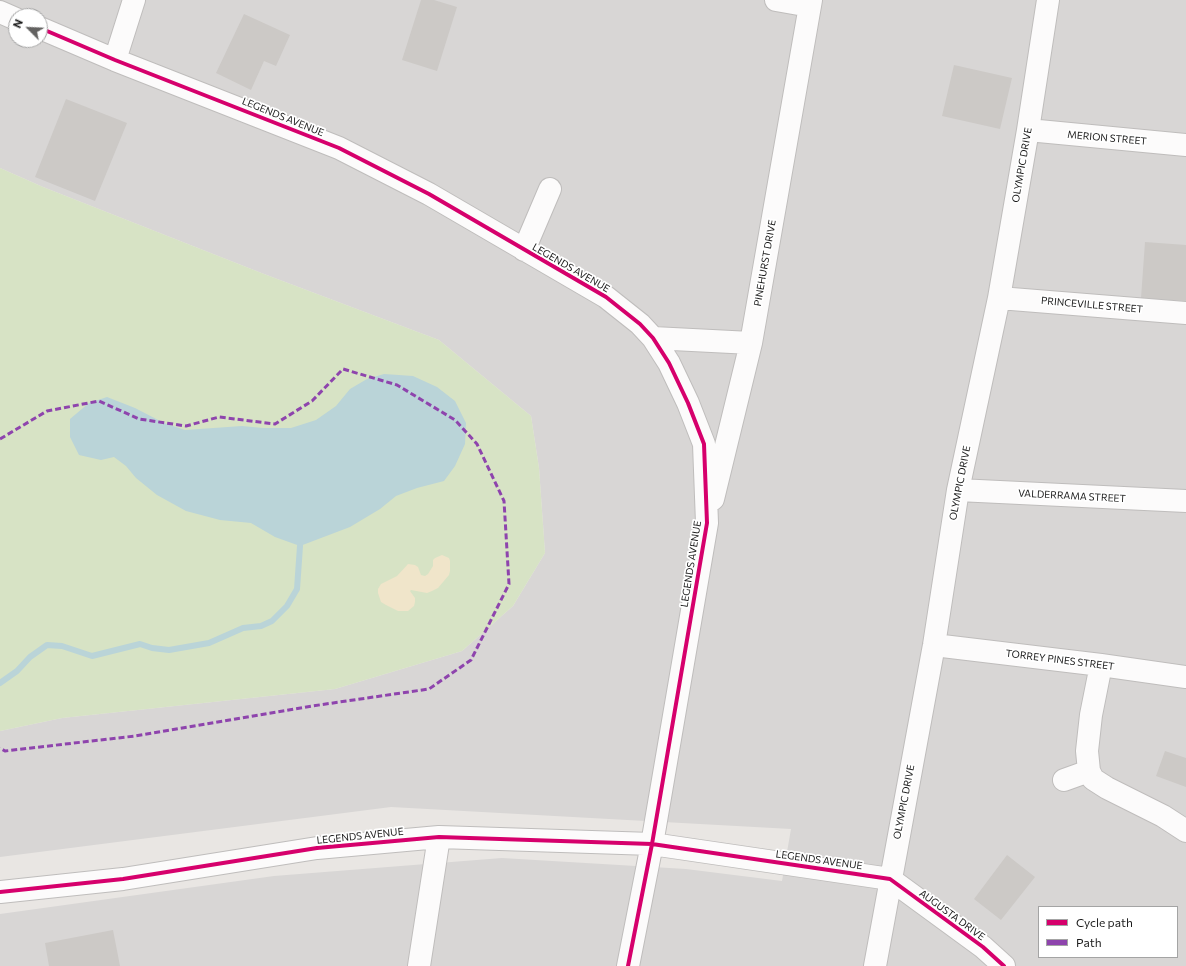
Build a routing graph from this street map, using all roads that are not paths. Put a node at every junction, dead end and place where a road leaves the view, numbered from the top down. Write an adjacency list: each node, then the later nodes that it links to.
1 (134, 0): 6 (street)
2 (776, 0): 4 (street)
3 (1048, 0): 7 (street, OLYMPIC DRIVE)
4 (810, 3): 14 (street, PINEHURST DRIVE)
5 (48, 31): 6 (street, LEGENDS AVENUE)
6 (115, 60): 10 (street, LEGENDS AVENUE)
7 (1028, 130): 8 (street, MERION STREET); 11 (street, OLYMPIC DRIVE)
8 (1186, 145)
9 (550, 189): 10 (street)
10 (524, 250): 13 (street, LEGENDS AVENUE)
11 (999, 298): 12 (street, PRINCEVILLE STREET); 15 (street, OLYMPIC DRIVE)
12 (1186, 313)
13 (653, 338): 14 (street); 17 (street, LEGENDS AVENUE)
14 (751, 343): 17 (street, PINEHURST DRIVE)
15 (958, 490): 16 (street, VALDERRAMA STREET); 18 (street, OLYMPIC DRIVE)
16 (1186, 501)
17 (707, 523): 25 (street, LEGENDS AVENUE)
18 (934, 645): 19 (street, TORREY PINES STREET); 26 (street, OLYMPIC DRIVE)
19 (1101, 665): 20 (street, TORREY PINES STREET); 21 (street)
20 (1186, 677)
21 (1089, 771): 22 (street); 23 (street)
22 (1064, 780)
23 (1186, 831)
24 (439, 837): 25 (street, LEGENDS AVENUE); 27 (street, LEGENDS AVENUE); 28 (street)
25 (652, 844): 26 (street, LEGENDS AVENUE); 29 (street)
26 (890, 879): 30 (street, OLYMPIC DRIVE); 31 (street, AUGUSTA DRIVE)
27 (0, 892)
28 (419, 966)
29 (628, 966)
30 (875, 966)
31 (1004, 966)

